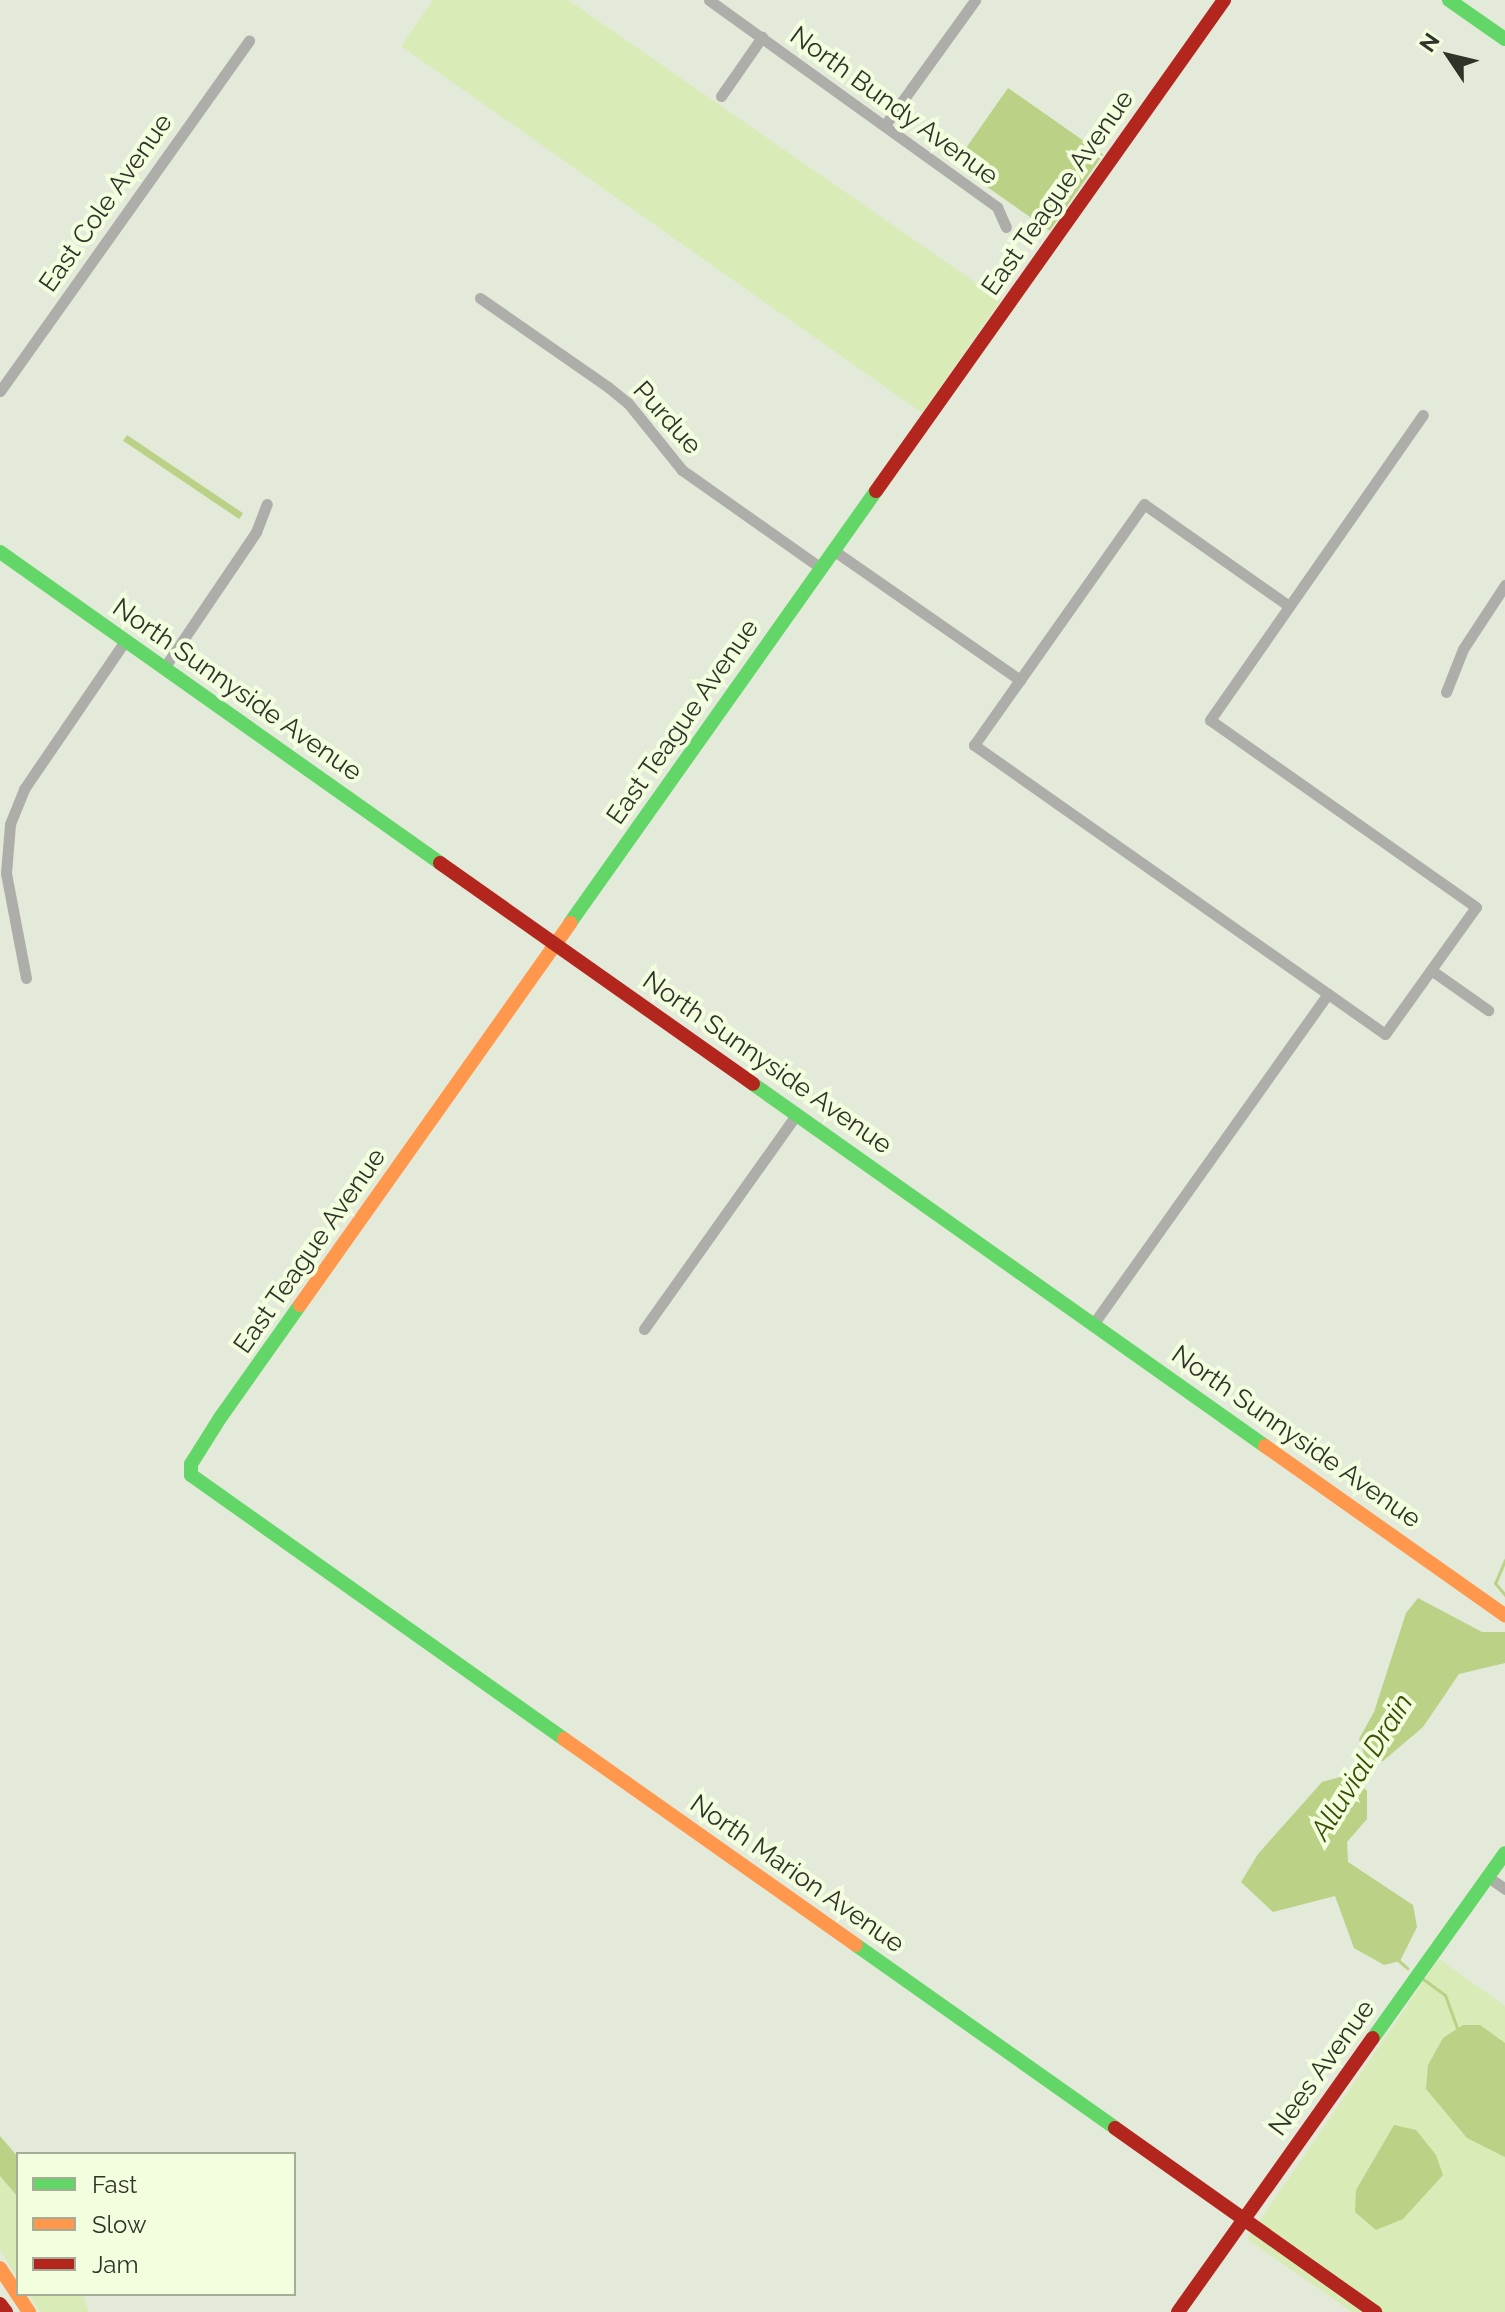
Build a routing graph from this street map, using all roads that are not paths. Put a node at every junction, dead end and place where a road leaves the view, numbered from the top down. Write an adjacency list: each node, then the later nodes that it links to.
1 (709, 0): 5 (street, North Bundy Avenue)
2 (975, 0): 9 (street)
3 (1224, 0): 15 (street, East Teague Avenue)
4 (1449, 0): 6 (street)
5 (762, 37): 8 (street); 9 (street, North Bundy Avenue)
6 (1505, 39)
7 (249, 40): 12 (street, East Cole Avenue)
8 (721, 96)
9 (885, 125): 10 (street, North Bundy Avenue)
10 (1006, 227)
11 (480, 298): 17 (street, Purdue)
12 (0, 391)
13 (1423, 415): 19 (street)
14 (267, 504): 21 (street)
15 (833, 550): 17 (street, East Teague Avenue); 22 (street)
16 (0, 552): 20 (street, North Sunnyside Avenue)
17 (821, 568): 24 (street, East Teague Avenue)
18 (1505, 585): 23 (street)
19 (1289, 606): 22 (street); 25 (street)
20 (125, 641): 21 (street, North Sunnyside Avenue); 26 (street)
21 (164, 668): 24 (street, North Sunnyside Avenue)
22 (1020, 680): 27 (street)
23 (1446, 692)
24 (557, 944): 29 (street, North Sunnyside Avenue); 32 (street, East Teague Avenue)
25 (1431, 970): 27 (street); 28 (street)
26 (26, 978)
27 (1328, 994): 30 (street)
28 (1488, 1010)
29 (797, 1114): 30 (street, North Sunnyside Avenue); 31 (street)
30 (1094, 1323): 33 (street, North Sunnyside Avenue)
31 (644, 1329)
32 (191, 1475): 37 (street, North Marion Avenue)
33 (1505, 1615)
34 (1505, 1853): 35 (street, Nees Avenue)
35 (1488, 1877): 36 (street); 37 (street, Nees Avenue)
36 (1505, 1889)
37 (1244, 2217): 42 (street, Nees Avenue); 43 (street, North Marion Avenue)
38 (0, 2268): 39 (street)
39 (16, 2292)
40 (0, 2304): 41 (street)
41 (6, 2312)
42 (1178, 2312)
43 (1375, 2312)

